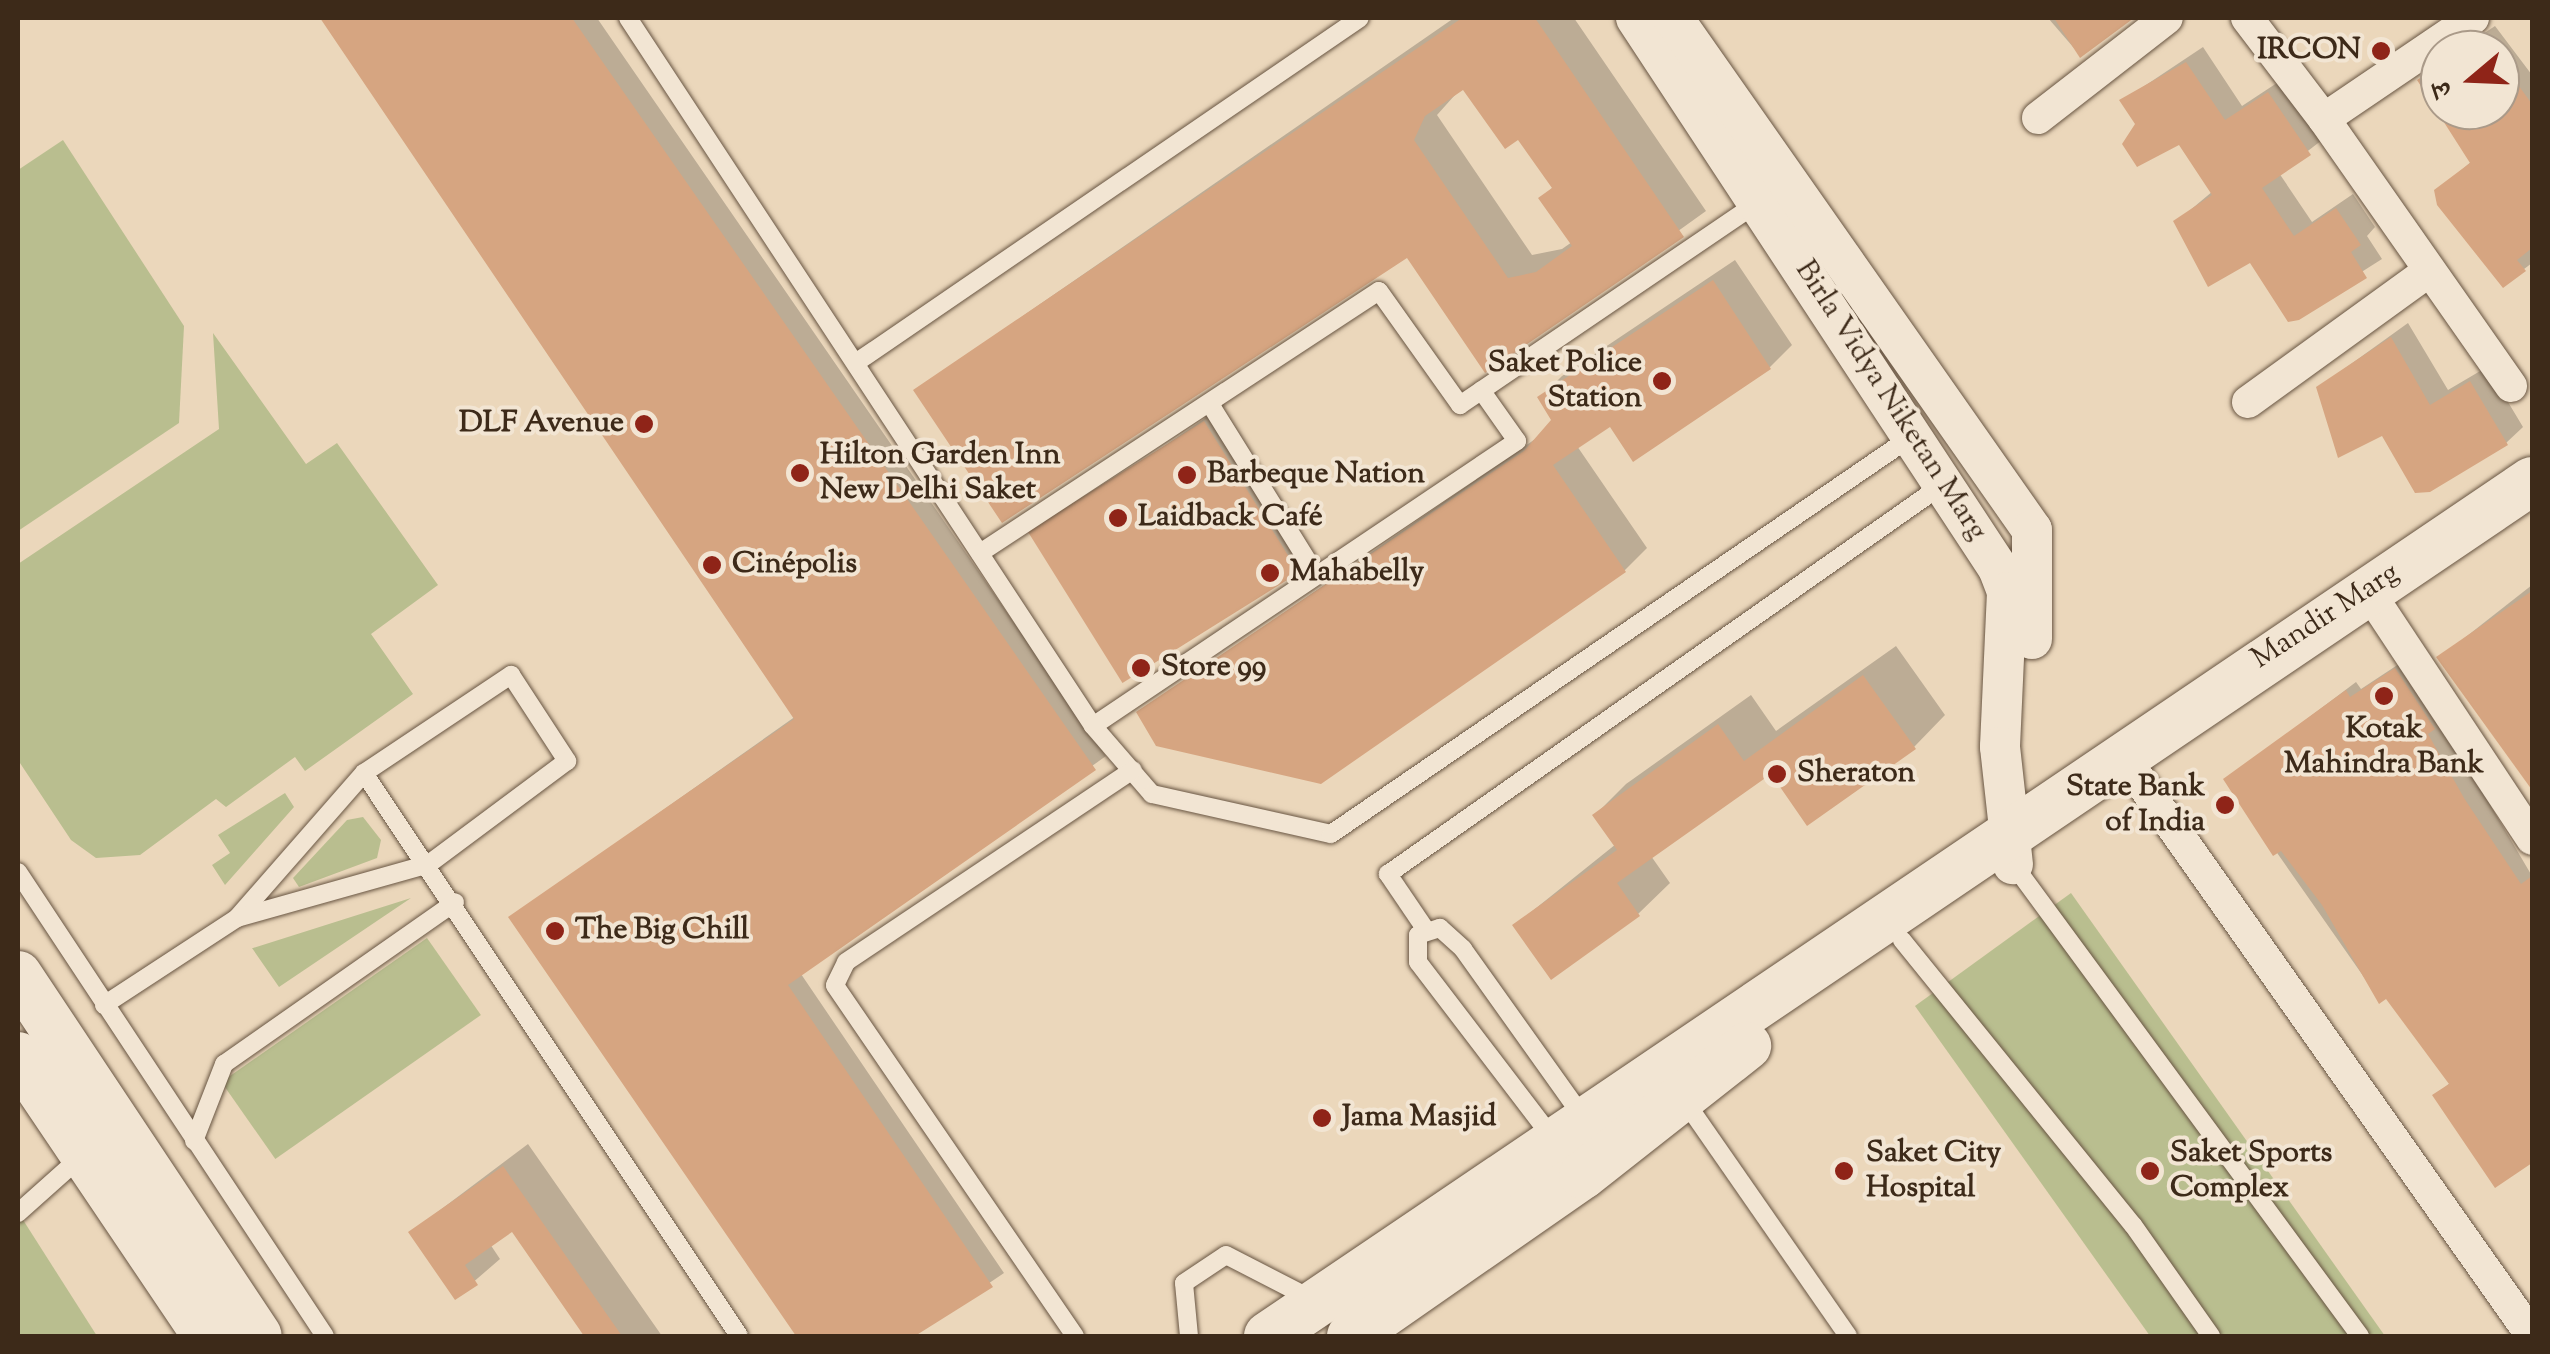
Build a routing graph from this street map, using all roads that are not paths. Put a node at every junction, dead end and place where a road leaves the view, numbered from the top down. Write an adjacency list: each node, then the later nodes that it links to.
1 (628, 18): 12 (lane)
2 (1360, 18): 12 (lane)
3 (1636, 18): 10 (street, Birla Vidya Niketan Marg)
4 (1673, 18): 10 (street)
5 (2168, 18): 8 (street)
6 (2248, 18): 9 (street)
7 (2473, 18): 9 (street)
8 (2038, 118)
9 (2324, 119): 11 (street)
10 (1774, 190): 14 (lane); 17 (street, Birla Vidya Niketan Marg); 28 (street)
11 (2429, 272): 13 (street); 15 (street)
12 (857, 362): 21 (lane)
13 (2511, 386)
14 (1481, 390): 16 (lane); 22 (lane)
15 (2248, 402)
16 (1210, 404): 21 (lane); 22 (lane)
17 (1912, 436): 19 (street, Birla Vidya Niketan Marg); 26 (lane)
18 (2532, 481): 25 (main road, Mandir Marg)
19 (1946, 483): 28 (street, Birla Vidya Niketan Marg); 35 (lane)
20 (2532, 510): 23 (main road, Mandir Marg)
21 (980, 553): 24 (lane)
22 (1314, 573): 24 (lane)
23 (2382, 612): 25 (main road, Mandir Marg); 29 (street)
24 (1093, 726): 26 (lane)
25 (2130, 766): 30 (main road); 57 (street)
26 (1132, 770): 50 (lane)
27 (364, 773): 31 (lane); 31 (lane); 34 (lane)
28 (2008, 777): 30 (street, Birla Vidya Niketan Marg)
29 (2532, 839)
30 (2012, 846): 36 (main road); 42 (main road); 56 (lane)
31 (429, 864): 33 (lane); 34 (lane)
32 (18, 872): 38 (lane)
33 (455, 902): 41 (lane); 49 (lane)
34 (237, 918): 38 (lane)
35 (1426, 930): 42 (lane); 42 (lane)
36 (1902, 940): 40 (main road); 55 (lane)
37 (18, 975): 47 (main road)
38 (104, 1006): 41 (lane)
39 (18, 1056): 43 (main road)
40 (1679, 1092): 42 (main road); 54 (lane)
41 (194, 1141): 48 (lane)
42 (1574, 1144): 45 (main road); 53 (main road)
43 (84, 1154): 44 (lane); 46 (main road)
44 (18, 1213)
45 (1318, 1302): 51 (lane); 52 (main road)
46 (207, 1336)
47 (258, 1336)
48 (325, 1336)
49 (739, 1336)
50 (1075, 1336)
51 (1189, 1336)
52 (1268, 1336)
53 (1351, 1336)
54 (1848, 1336)
55 (2211, 1336)
56 (2360, 1336)
57 (2532, 1336)

